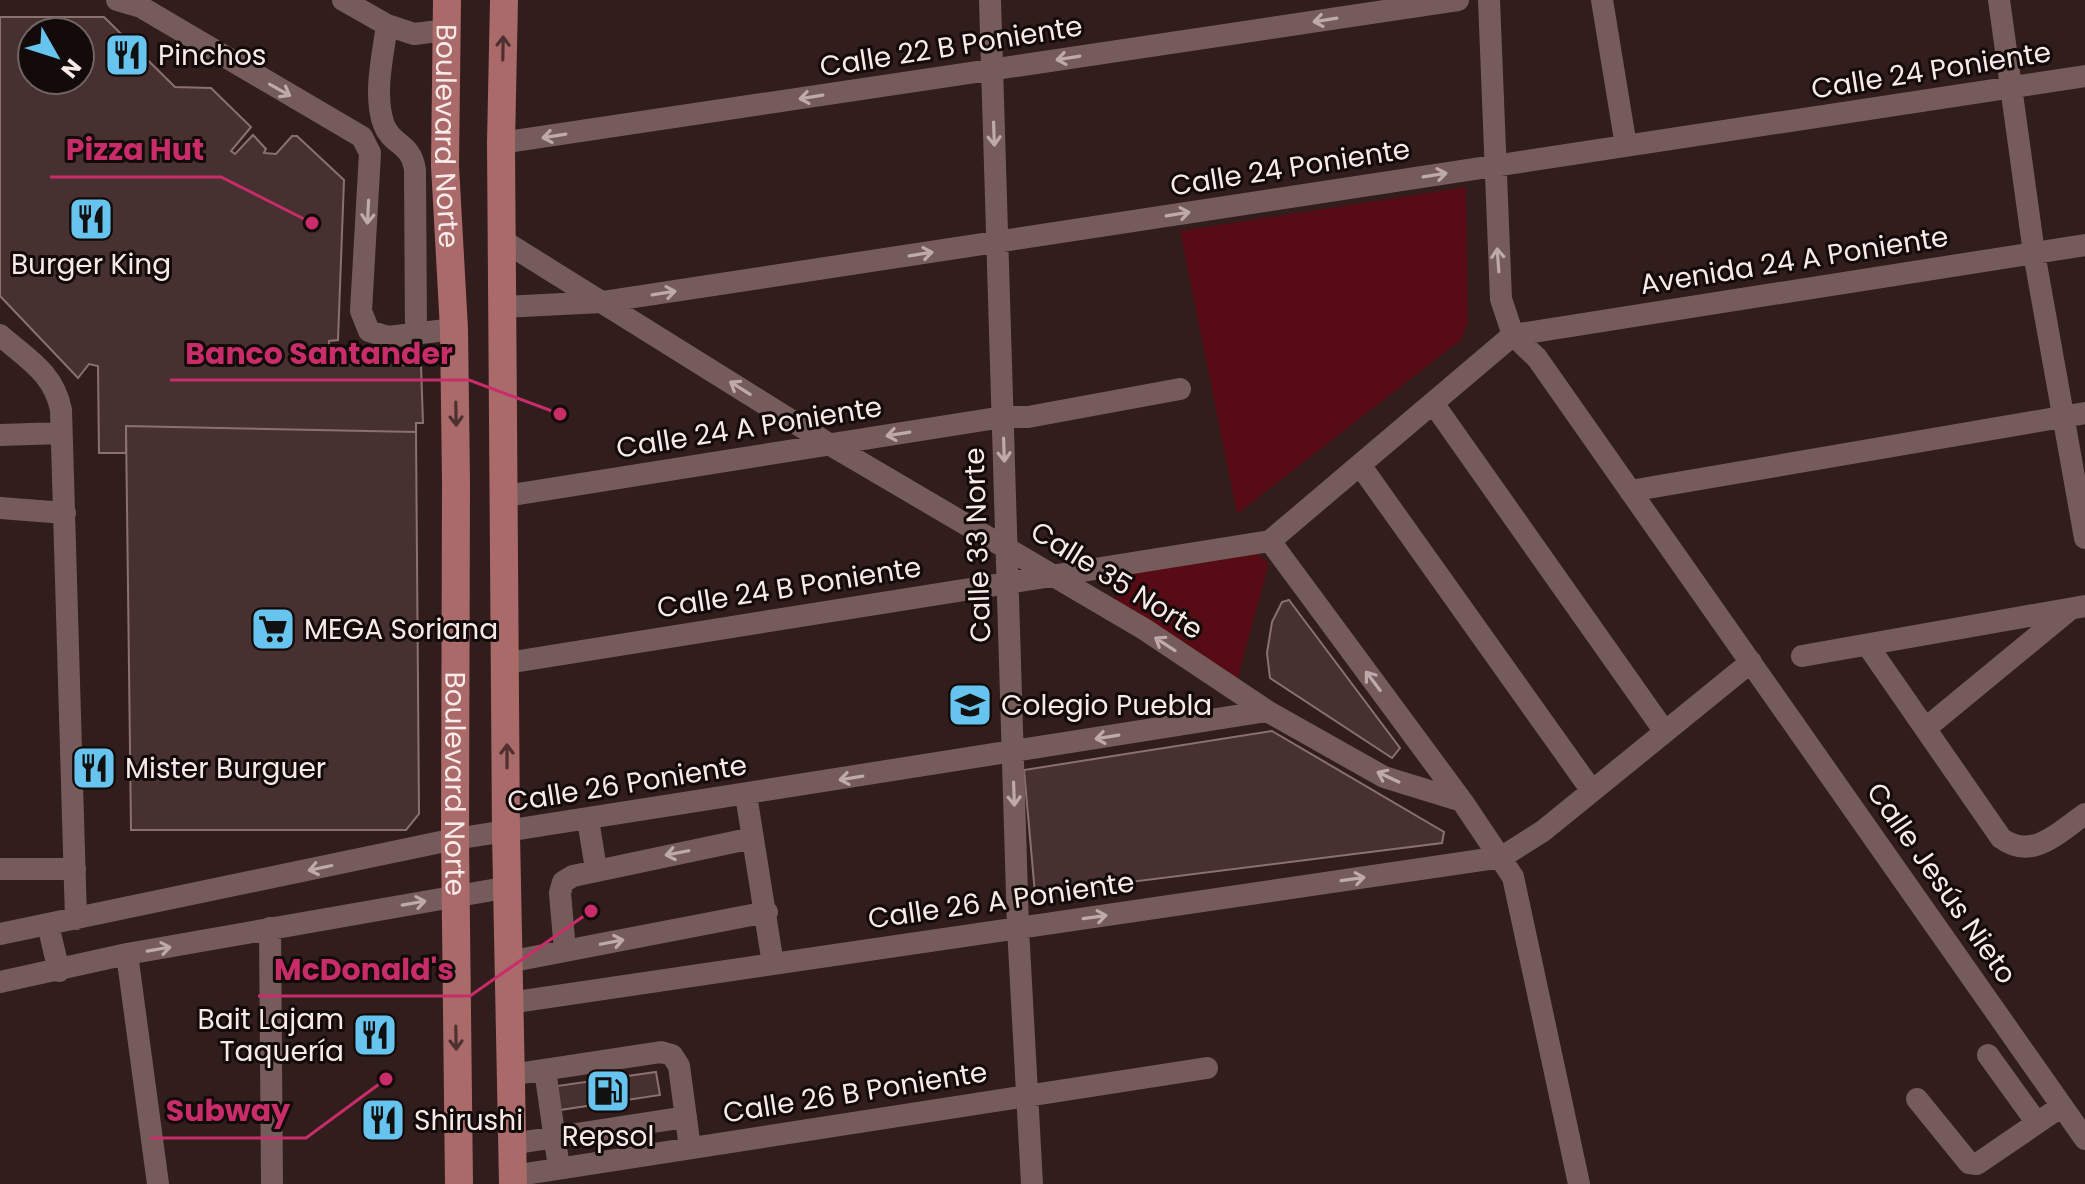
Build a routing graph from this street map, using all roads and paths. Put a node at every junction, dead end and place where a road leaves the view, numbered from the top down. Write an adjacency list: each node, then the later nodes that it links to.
1 (117, 0): 10 (street)
2 (343, 0): 11 (street)
3 (447, 0): 12 (main road, Boulevard Norte)
4 (504, 0): 18 (main road, Boulevard Norte, one-way to 4)
5 (990, 0): 13 (street, Calle 33 Norte)
6 (1458, 0): 13 (street, Calle 22 B Poniente, one-way to 13)
7 (1489, 0): 20 (street)
8 (1602, 0): 19 (street)
9 (1999, 0): 15 (street)
10 (143, 4): 17 (street, one-way to 17)
11 (387, 25): 12 (street); 16 (street)
12 (447, 30): 27 (main road, Boulevard Norte)
13 (992, 70): 18 (street, Calle 22 B Poniente, one-way to 18); 22 (street, Calle 33 Norte, one-way to 22)
14 (2085, 76): 15 (street, Calle 24 Poniente)
15 (2013, 88): 19 (street, Calle 24 Poniente); 24 (street)
16 (384, 125): 17 (street); 29 (street)
17 (362, 137): 29 (street, one-way to 29)
18 (501, 143): 21 (main road, Boulevard Norte)
19 (1626, 146): 20 (street, Calle 24 Poniente)
20 (1494, 166): 22 (street, Calle 24 Poniente, one-way to 20); 30 (street, one-way to 20)
21 (502, 240): 25 (street, Calle 35 Norte); 26 (main road, Boulevard Norte)
22 (997, 242): 25 (street, Calle 24 Poniente, one-way to 22); 34 (street, Calle 33 Norte)
23 (2085, 245): 24 (street, Avenida 24 A Poniente)
24 (2034, 253): 30 (street, Avenida 24 A Poniente); 33 (street)
25 (602, 302): 26 (street, Calle 24 Poniente); 37 (street, Calle 35 Norte, one-way to 25)
26 (503, 307): 40 (main road, Boulevard Norte)
27 (454, 329): 29 (street); 64 (main road, Boulevard Norte, one-way to 64)
28 (0, 335): 35 (street)
29 (416, 335)
30 (1513, 335): 32 (street); 39 (street, Calle Jesús Nieto)
31 (1180, 389): 34 (street, Calle 24 A Poniente)
32 (1433, 403): 38 (street); 55 (street)
33 (2074, 414): 39 (street); 43 (street)
34 (1003, 417): 37 (street, Calle 24 A Poniente, one-way to 37); 45 (street, Calle 33 Norte, one-way to 45)
35 (61, 433): 36 (street); 42 (street)
36 (0, 435)
37 (829, 444): 40 (street, Calle 24 A Poniente); 45 (street, Calle 35 Norte)
38 (1360, 465): 44 (street); 57 (street)
39 (1630, 491): 51 (street, Calle Jesús Nieto)
40 (505, 496): 52 (main road, Boulevard Norte)
41 (0, 508): 42 (street)
42 (65, 513): 67 (street)
43 (2085, 538)
44 (1270, 541): 46 (street, Calle 24 B Poniente); 59 (street, one-way to 44)
45 (1007, 547): 46 (street, Calle 35 Norte); 47 (street, Calle 33 Norte)
46 (1053, 576): 47 (street, Calle 24 B Poniente); 53 (street, Calle 35 Norte, one-way to 46)
47 (1009, 583): 52 (street, Calle 24 B Poniente); 56 (street, Calle 33 Norte)
48 (2077, 608): 49 (street); 54 (street)
49 (1868, 646): 50 (street); 54 (street)
50 (1802, 656)
51 (1751, 662): 55 (street); 90 (street, Calle Jesús Nieto)
52 (507, 663): 62 (main road, Boulevard Norte, one-way to 52)
53 (1267, 711): 56 (street, Calle 26 Poniente, one-way to 56); 59 (street, Calle 35 Norte, one-way to 53)
54 (1926, 728): 60 (street)
55 (1665, 732): 57 (street)
56 (1013, 752): 58 (street, Calle 26 Poniente, one-way to 58); 75 (street, Calle 33 Norte, one-way to 75)
57 (1592, 791): 65 (street)
58 (746, 795): 61 (street, Calle 26 Poniente); 63 (street)
59 (1462, 801): 65 (street)
60 (2085, 814)
61 (588, 820): 62 (street, Calle 26 Poniente); 68 (street)
62 (506, 834): 64 (street, Calle 26 Poniente); 69 (main road, Boulevard Norte)
63 (753, 838): 68 (street, one-way to 68); 71 (street)
64 (455, 839): 70 (main road, Boulevard Norte); 72 (street, Calle 26 Poniente, one-way to 72)
65 (1502, 857): 75 (street, Calle 26 A Poniente, one-way to 65); 103 (street)
66 (0, 869): 67 (street)
67 (75, 869): 72 (street)
68 (596, 869): 77 (street)
69 (509, 887): 70 (street); 79 (main road, Boulevard Norte)
70 (456, 896): 74 (street, one-way to 70); 101 (main road, Boulevard Norte, one-way to 101)
71 (767, 912): 77 (street, one-way to 71); 80 (street)
72 (76, 919): 73 (street, Calle 26 Poniente)
73 (48, 925): 76 (street, Calle 26 Poniente); 81 (street)
74 (270, 928): 78 (street, one-way to 74); 100 (street)
75 (1018, 928): 80 (street, Calle 26 A Poniente); 88 (street, Calle 33 Norte)
76 (0, 934)
77 (565, 951): 79 (street)
78 (127, 954): 81 (street); 99 (street)
79 (508, 962): 83 (main road, Boulevard Norte)
80 (773, 964): 83 (street, Calle 26 A Poniente)
81 (59, 971): 82 (street)
82 (0, 982)
83 (508, 1003): 87 (main road, Boulevard Norte)
84 (1988, 1055): 92 (street)
85 (1207, 1068): 88 (street, Calle 26 B Poniente)
86 (545, 1070): 87 (street); 91 (street); 93 (street)
87 (510, 1075): 95 (main road, Boulevard Norte)
88 (1027, 1096): 96 (street, Calle 26 B Poniente); 102 (street, Calle 33 Norte)
89 (1917, 1099): 92 (street)
90 (2062, 1106): 92 (street); 94 (street, Calle Jesús Nieto)
91 (686, 1117): 93 (street); 96 (street)
92 (2037, 1123)
93 (555, 1137): 95 (street); 97 (street)
94 (2085, 1139)
95 (511, 1144): 98 (main road, Boulevard Norte)
96 (690, 1148): 97 (street, Calle 26 B Poniente)
97 (559, 1168): 98 (street, Calle 26 B Poniente)
98 (512, 1180)
99 (158, 1184)
100 (272, 1184)
101 (459, 1184)
102 (1032, 1184)
103 (1579, 1184)

